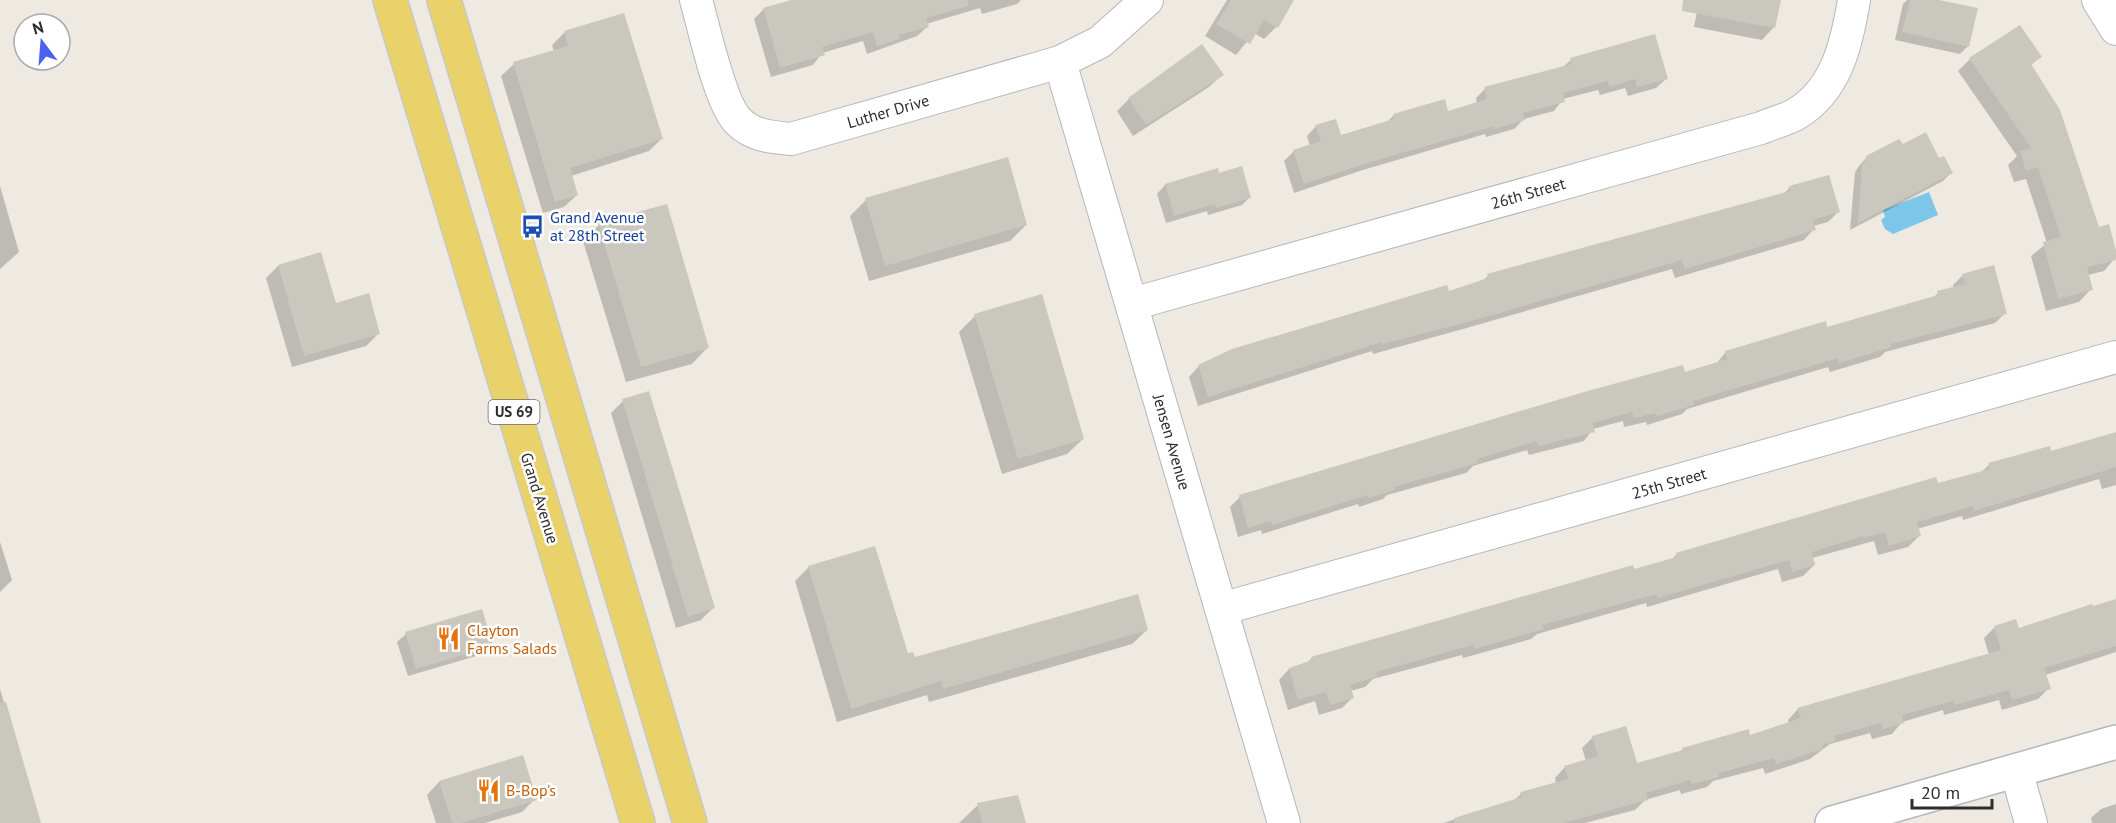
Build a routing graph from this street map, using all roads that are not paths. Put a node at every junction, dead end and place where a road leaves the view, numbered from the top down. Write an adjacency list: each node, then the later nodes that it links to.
1 (390, 0): 14 (main road, Grand Avenue / US 69)
2 (444, 0): 15 (main road, US 69)
3 (696, 0): 8 (street, Luther Drive)
4 (1147, 0): 8 (street, Luther Drive)
5 (1854, 0): 9 (street, 26th Street)
6 (2098, 0): 7 (street)
7 (2116, 29)
8 (1060, 62): 9 (street, Jensen Avenue)
9 (1132, 304): 11 (street, Jensen Avenue)
10 (2116, 357): 11 (street, 25th Street)
11 (1221, 609): 16 (street, Jensen Avenue)
12 (2116, 742): 13 (main road)
13 (2016, 770): 17 (main road); 18 (street)
14 (638, 823)
15 (690, 823)
16 (1284, 823)
17 (1832, 823)
18 (2031, 823)

